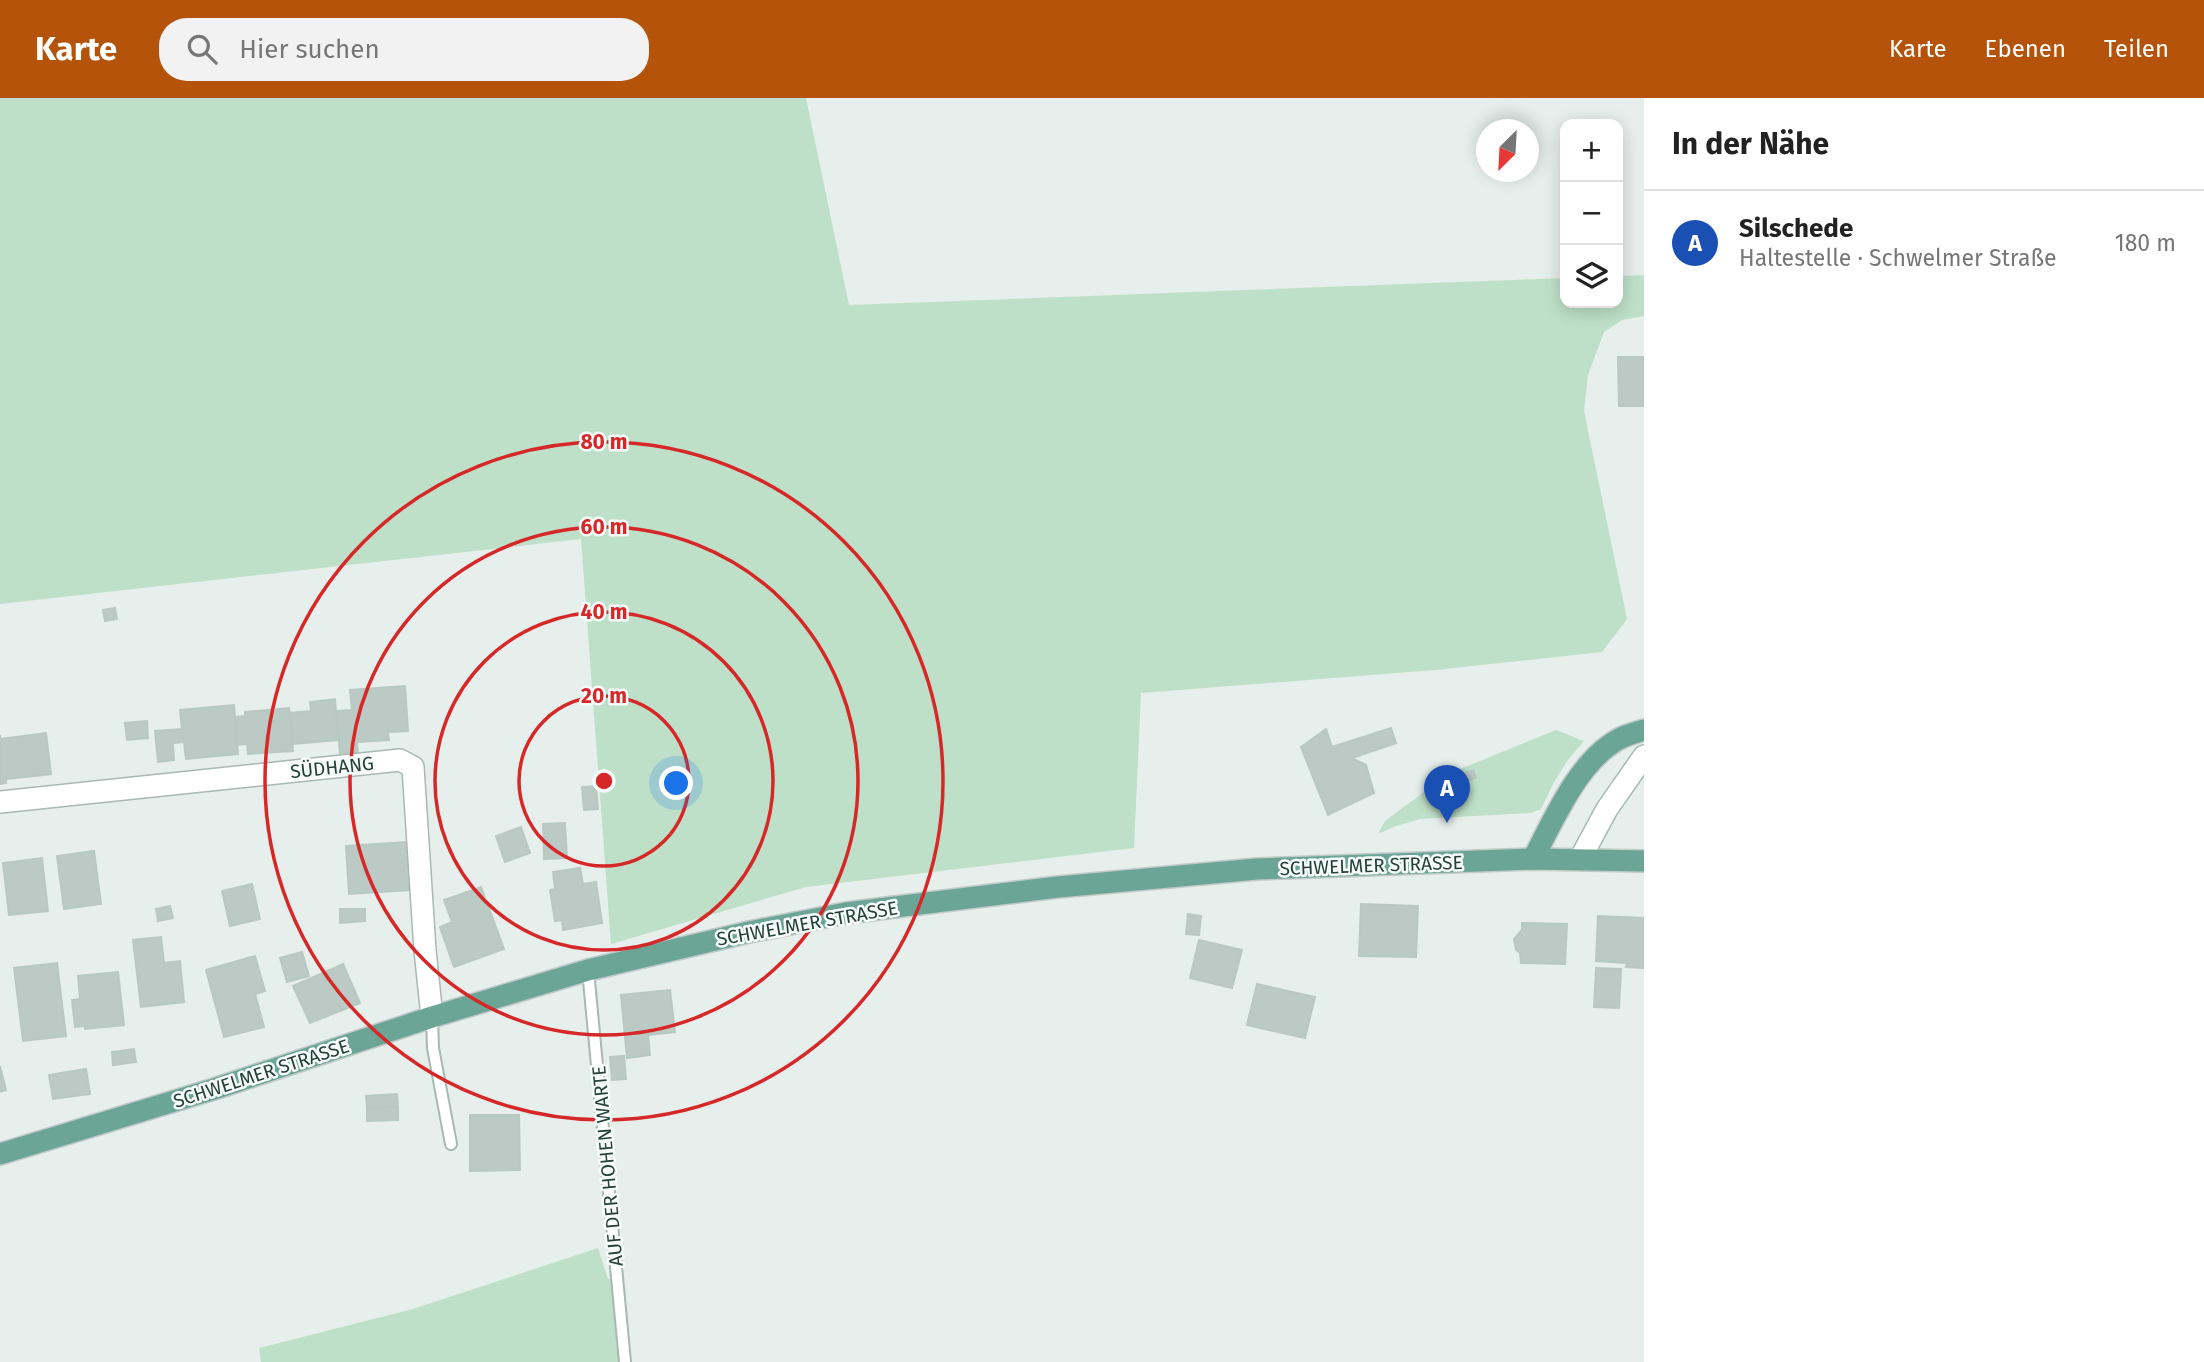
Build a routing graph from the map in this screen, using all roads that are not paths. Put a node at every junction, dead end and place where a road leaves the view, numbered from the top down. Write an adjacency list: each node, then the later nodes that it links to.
1 (1644, 730): 4 (main road)
2 (1644, 756): 5 (street)
3 (0, 802): 8 (street, SÜDHANG)
4 (1533, 859): 5 (main road, SCHWELMER STRASSE); 7 (main road, SCHWELMER STRASSE)
5 (1580, 859): 6 (main road, SCHWELMER STRASSE)
6 (1644, 861)
7 (588, 970): 8 (main road, SCHWELMER STRASSE); 11 (lane, AUF DER HOHEN WARTE)
8 (432, 1017): 9 (lane); 10 (main road, SCHWELMER STRASSE)
9 (452, 1144)
10 (0, 1154)
11 (625, 1362)

